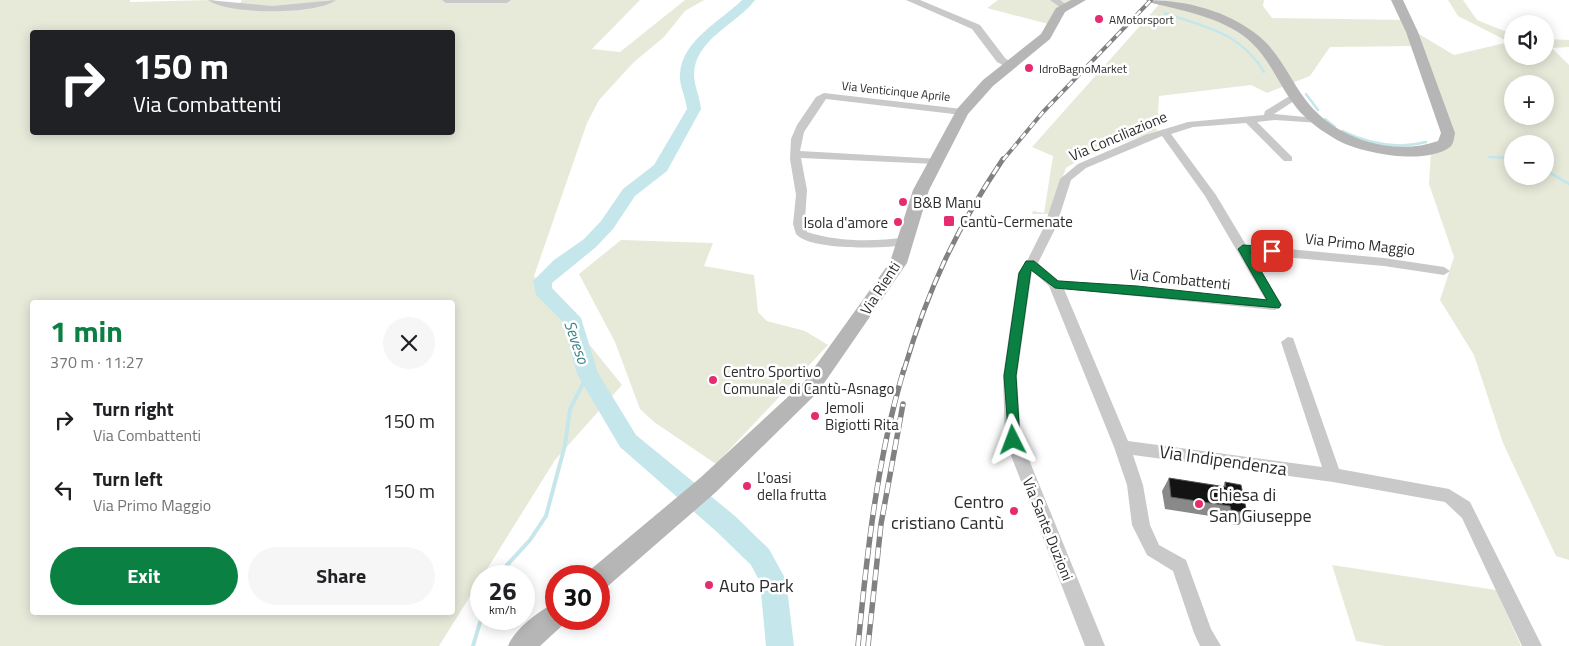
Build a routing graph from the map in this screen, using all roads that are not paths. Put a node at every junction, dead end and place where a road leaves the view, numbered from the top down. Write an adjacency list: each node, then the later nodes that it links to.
1 (212, 0): 2 (street)
2 (332, 0)
3 (446, 0): 4 (street)
4 (506, 0)
5 (911, 0): 10 (street)
6 (1080, 0): 9 (main road)
7 (1152, 0): 11 (main road)
8 (1397, 0): 13 (main road)
9 (1059, 3): 10 (main road)
10 (1010, 66): 12 (main road, Via Rienti)
11 (1296, 95): 13 (main road); 14 (street)
12 (962, 112): 17 (street, Via Venticinque Aprile); 19 (main road, Via Rienti)
13 (1312, 116): 14 (street, Via Conciliazione)
14 (1272, 117): 15 (street, Via Conciliazione)
15 (1247, 118): 16 (street, Via Conciliazione); 18 (street)
16 (1164, 132): 21 (street); 22 (street, Via Conciliazione)
17 (795, 154): 19 (street); 20 (street)
18 (1288, 159)
19 (936, 162): 20 (main road, Via Rienti)
20 (906, 241): 28 (main road, Via Rienti)
21 (1243, 249): 23 (street, Via Primo Maggio); 24 (street, Via Combattenti)
22 (1030, 263): 24 (street); 31 (street, Via Sante Duzioni)
23 (1444, 271)
24 (1055, 284): 26 (street)
25 (1288, 342): 27 (street)
26 (1122, 446): 27 (street, Via Indipendenza); 32 (street)
27 (1334, 475): 33 (street, Via Indipendenza)
28 (610, 568)
29 (545, 625): 30 (main road)
30 (521, 646)
31 (1095, 646)
32 (1211, 646)
33 (1532, 646)

